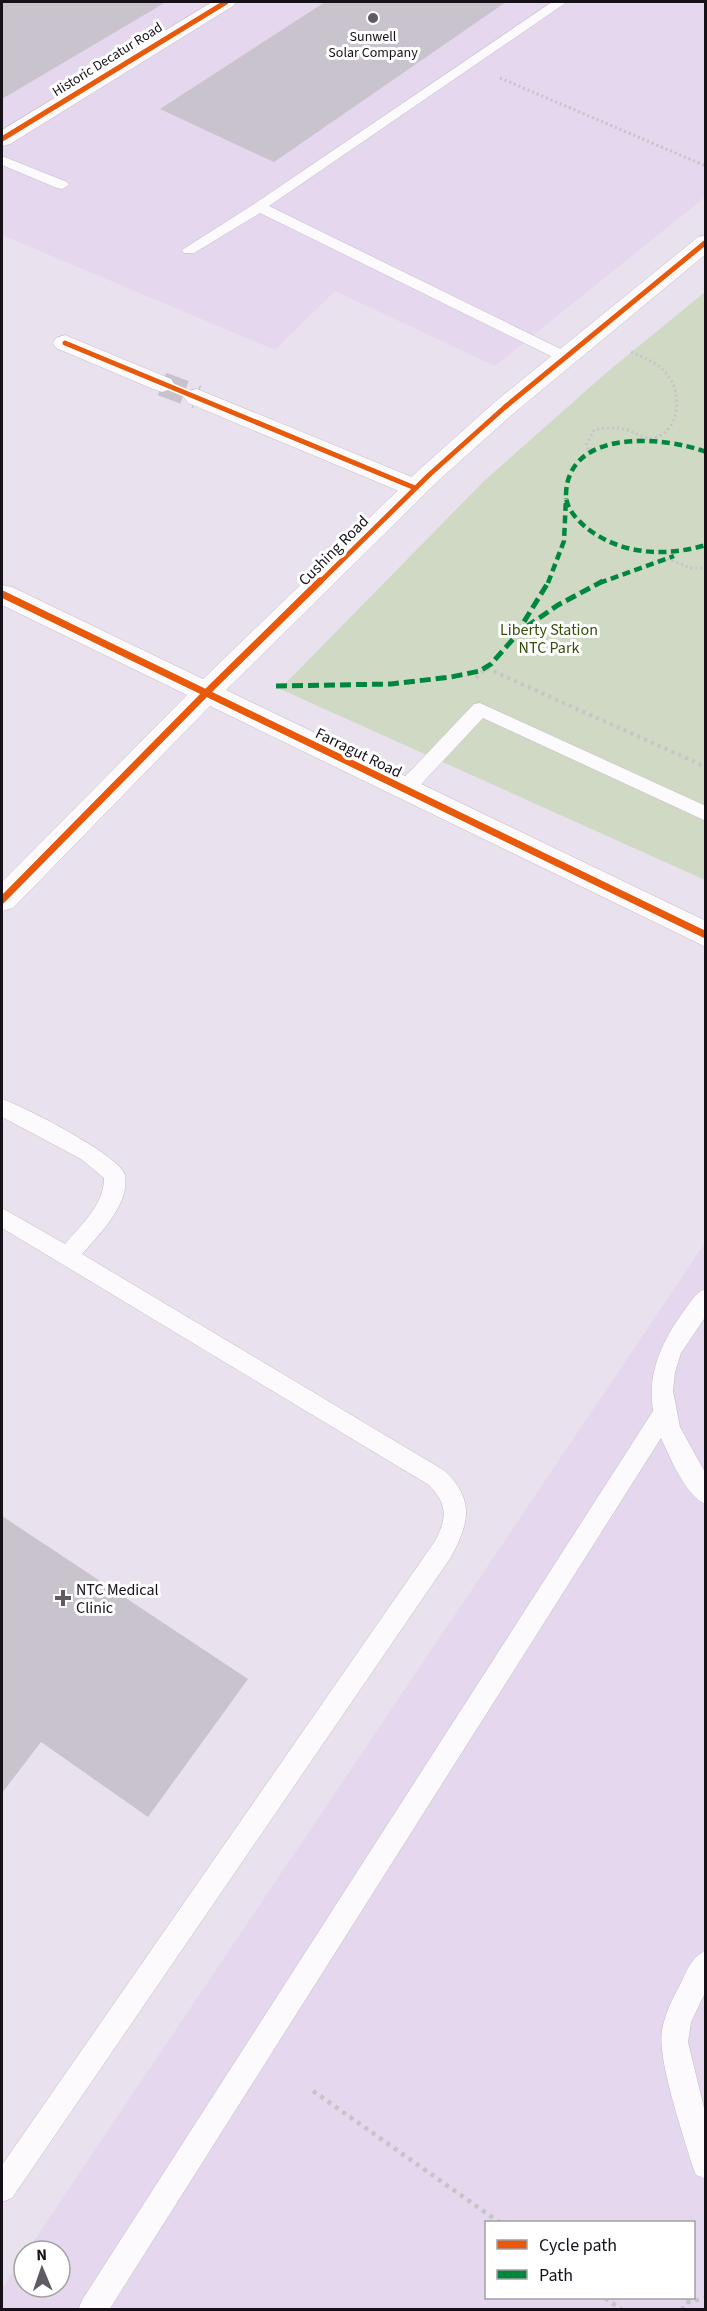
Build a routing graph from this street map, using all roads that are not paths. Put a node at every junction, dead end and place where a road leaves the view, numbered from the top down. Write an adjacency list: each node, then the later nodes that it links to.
1 (226, 2): 3 (street, Historic Decatur Road)
2 (560, 2): 6 (lane)
3 (2, 139)
4 (2, 160): 5 (lane)
5 (62, 185)
6 (260, 207): 8 (lane); 10 (lane)
7 (705, 242): 10 (street, Cushing Road)
8 (189, 250)
9 (64, 343): 11 (street)
10 (565, 357): 13 (street, Cushing Road)
11 (162, 384)
12 (197, 398): 13 (street)
13 (415, 488): 15 (street, Cushing Road)
14 (2, 594): 15 (street, Farragut Road)
15 (207, 693): 16 (street, Farragut Road); 18 (street, Cushing Road)
16 (405, 789): 17 (lane); 19 (street, Farragut Road)
17 (705, 814)
18 (2, 900)
19 (705, 935)
20 (2, 1107): 22 (lane)
21 (2, 1216): 22 (lane)
22 (67, 1257): 28 (lane)
23 (705, 1298): 24 (lane)
24 (663, 1415): 25 (lane); 29 (lane)
25 (705, 1494)
26 (705, 1964): 27 (lane)
27 (705, 2165)
28 (2, 2188)
29 (92, 2310)

